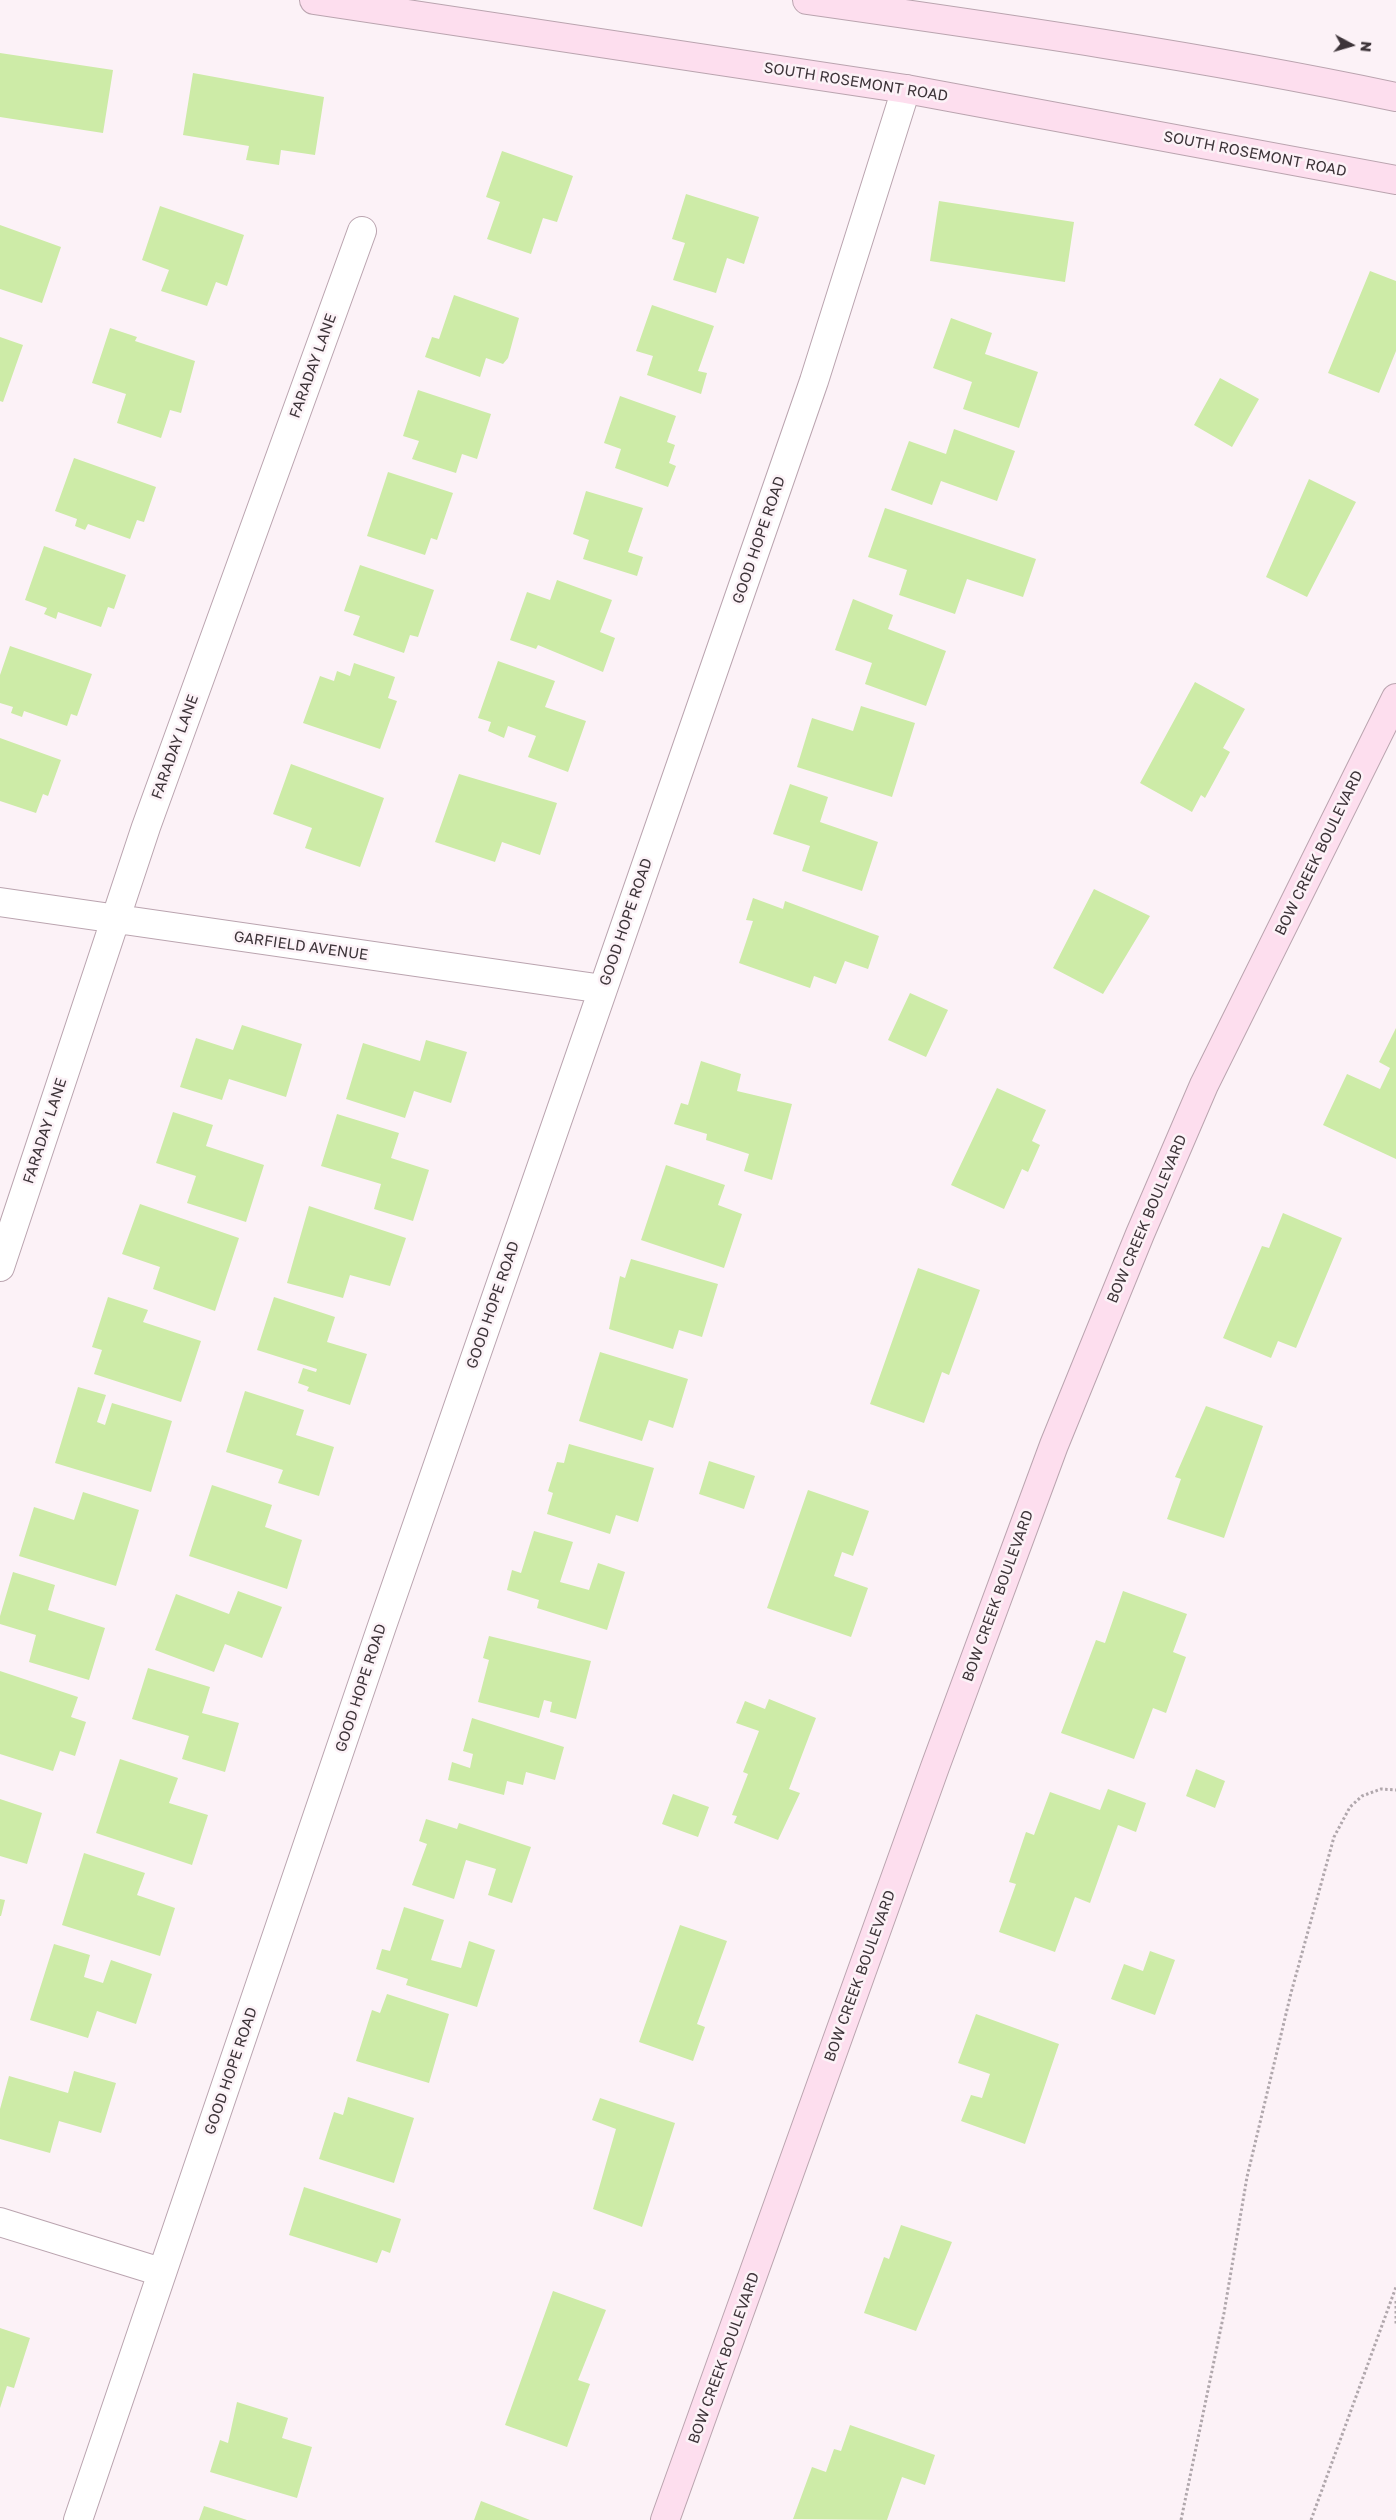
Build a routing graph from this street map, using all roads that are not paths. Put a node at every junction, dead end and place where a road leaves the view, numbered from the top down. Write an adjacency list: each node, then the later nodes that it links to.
1 (314, 0): 3 (street, SOUTH ROSEMONT ROAD)
2 (807, 0): 4 (street)
3 (906, 88): 5 (street, SOUTH ROSEMONT ROAD); 10 (street, GOOD HOPE ROAD)
4 (1396, 97)
5 (1396, 180)
6 (362, 231): 9 (street, FARADAY LANE)
7 (1394, 707): 15 (street, BOW CREEK BOULEVARD)
8 (0, 902): 9 (street, GARFIELD AVENUE)
9 (116, 919): 10 (street, GARFIELD AVENUE); 11 (street, FARADAY LANE)
10 (603, 989): 13 (street, GOOD HOPE ROAD)
11 (0, 1268)
12 (0, 2222): 13 (street)
13 (161, 2272): 14 (street, GOOD HOPE ROAD)
14 (78, 2520)
15 (665, 2520)

